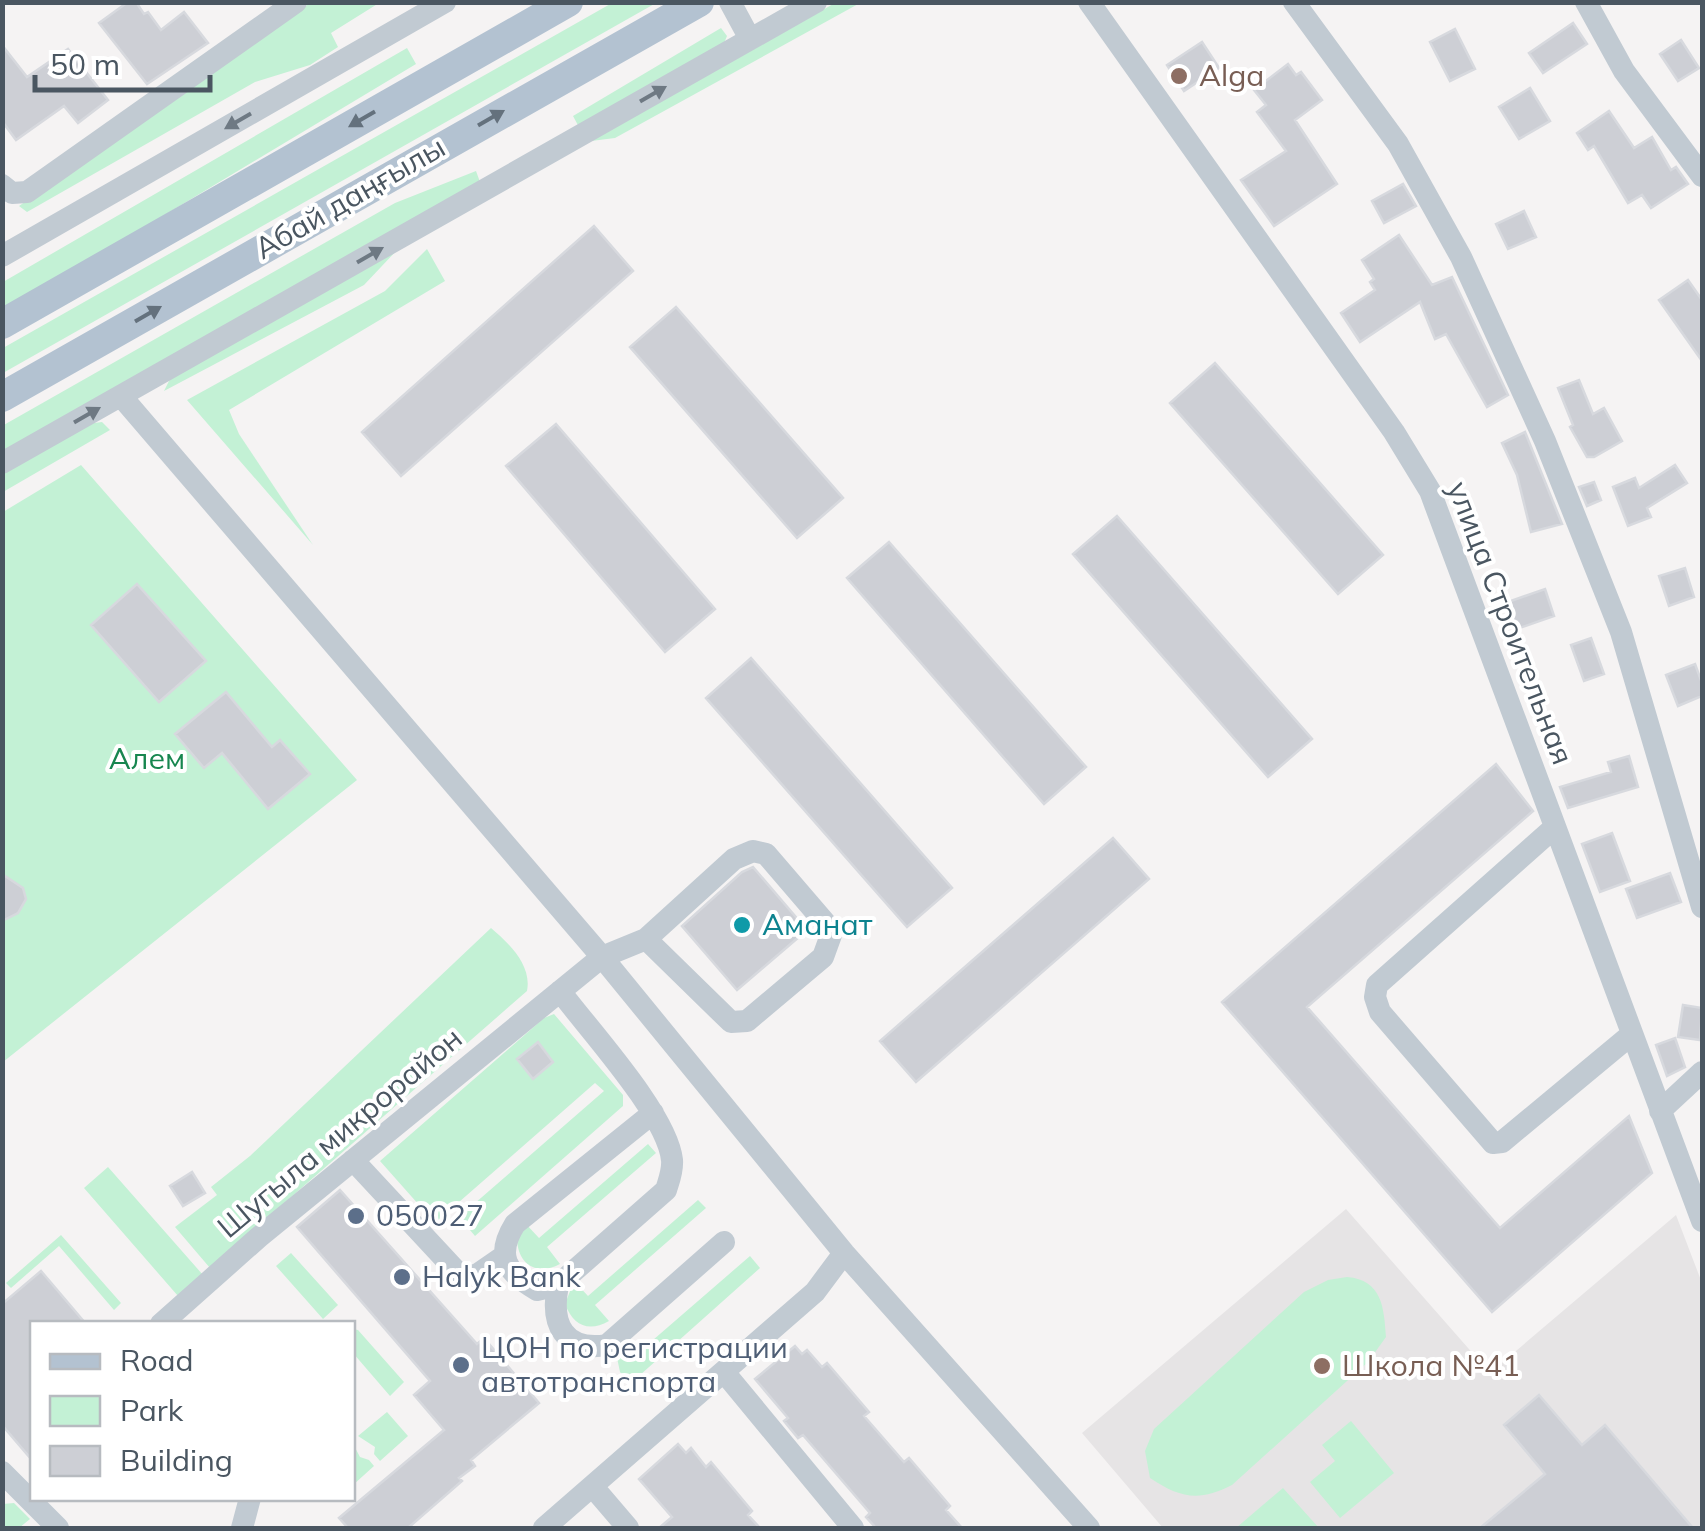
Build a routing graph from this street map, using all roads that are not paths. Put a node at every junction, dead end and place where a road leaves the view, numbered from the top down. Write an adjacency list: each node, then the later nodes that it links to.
1 (296, 2): 12 (street)
2 (444, 2): 13 (street, one-way to 13)
3 (568, 2): 14 (main road, one-way to 14)
4 (699, 2): 16 (main road, Абай даңғылы, one-way to 4)
5 (730, 2): 10 (street)
6 (816, 2): 10 (street)
7 (1089, 2): 18 (street, улица Строительная)
8 (1294, 2): 19 (street)
9 (1586, 2): 11 (street)
10 (750, 39): 15 (street, one-way to 10)
11 (1702, 176)
12 (2, 185)
13 (2, 256)
14 (2, 324)
15 (121, 396): 17 (street, one-way to 15); 21 (street)
16 (2, 397)
17 (2, 463)
18 (1555, 827): 23 (street, улица Строительная); 23 (street)
19 (1702, 907)
20 (646, 940): 20 (street); 21 (street, Шугыла микрорайон)
21 (602, 957): 22 (street, Шугыла микрорайон); 31 (street)
22 (560, 991): 26 (street); 27 (street, Шугыла микрорайон)
23 (1632, 1034): 25 (street, улица Строительная)
24 (1702, 1072): 25 (street)
25 (1660, 1110): 28 (street, улица Строительная)
26 (653, 1114): 32 (street); 33 (street)
27 (353, 1160): 32 (street); 34 (street, Шугыла микрорайон)
28 (1693, 1171): 29 (street, улица Строительная)
29 (1702, 1221)
30 (724, 1242): 33 (street)
31 (844, 1252): 35 (street); 46 (street)
32 (504, 1256): 33 (street)
33 (558, 1286)
34 (165, 1321)
35 (724, 1372): 37 (street); 45 (street)
36 (2, 1472): 38 (street)
37 (592, 1487): 43 (street); 44 (street)
38 (30, 1500)
39 (31, 1501): 41 (street)
40 (249, 1501): 42 (street)
41 (58, 1528)
42 (242, 1528)
43 (544, 1528)
44 (628, 1528)
45 (853, 1528)
46 (1089, 1528)

